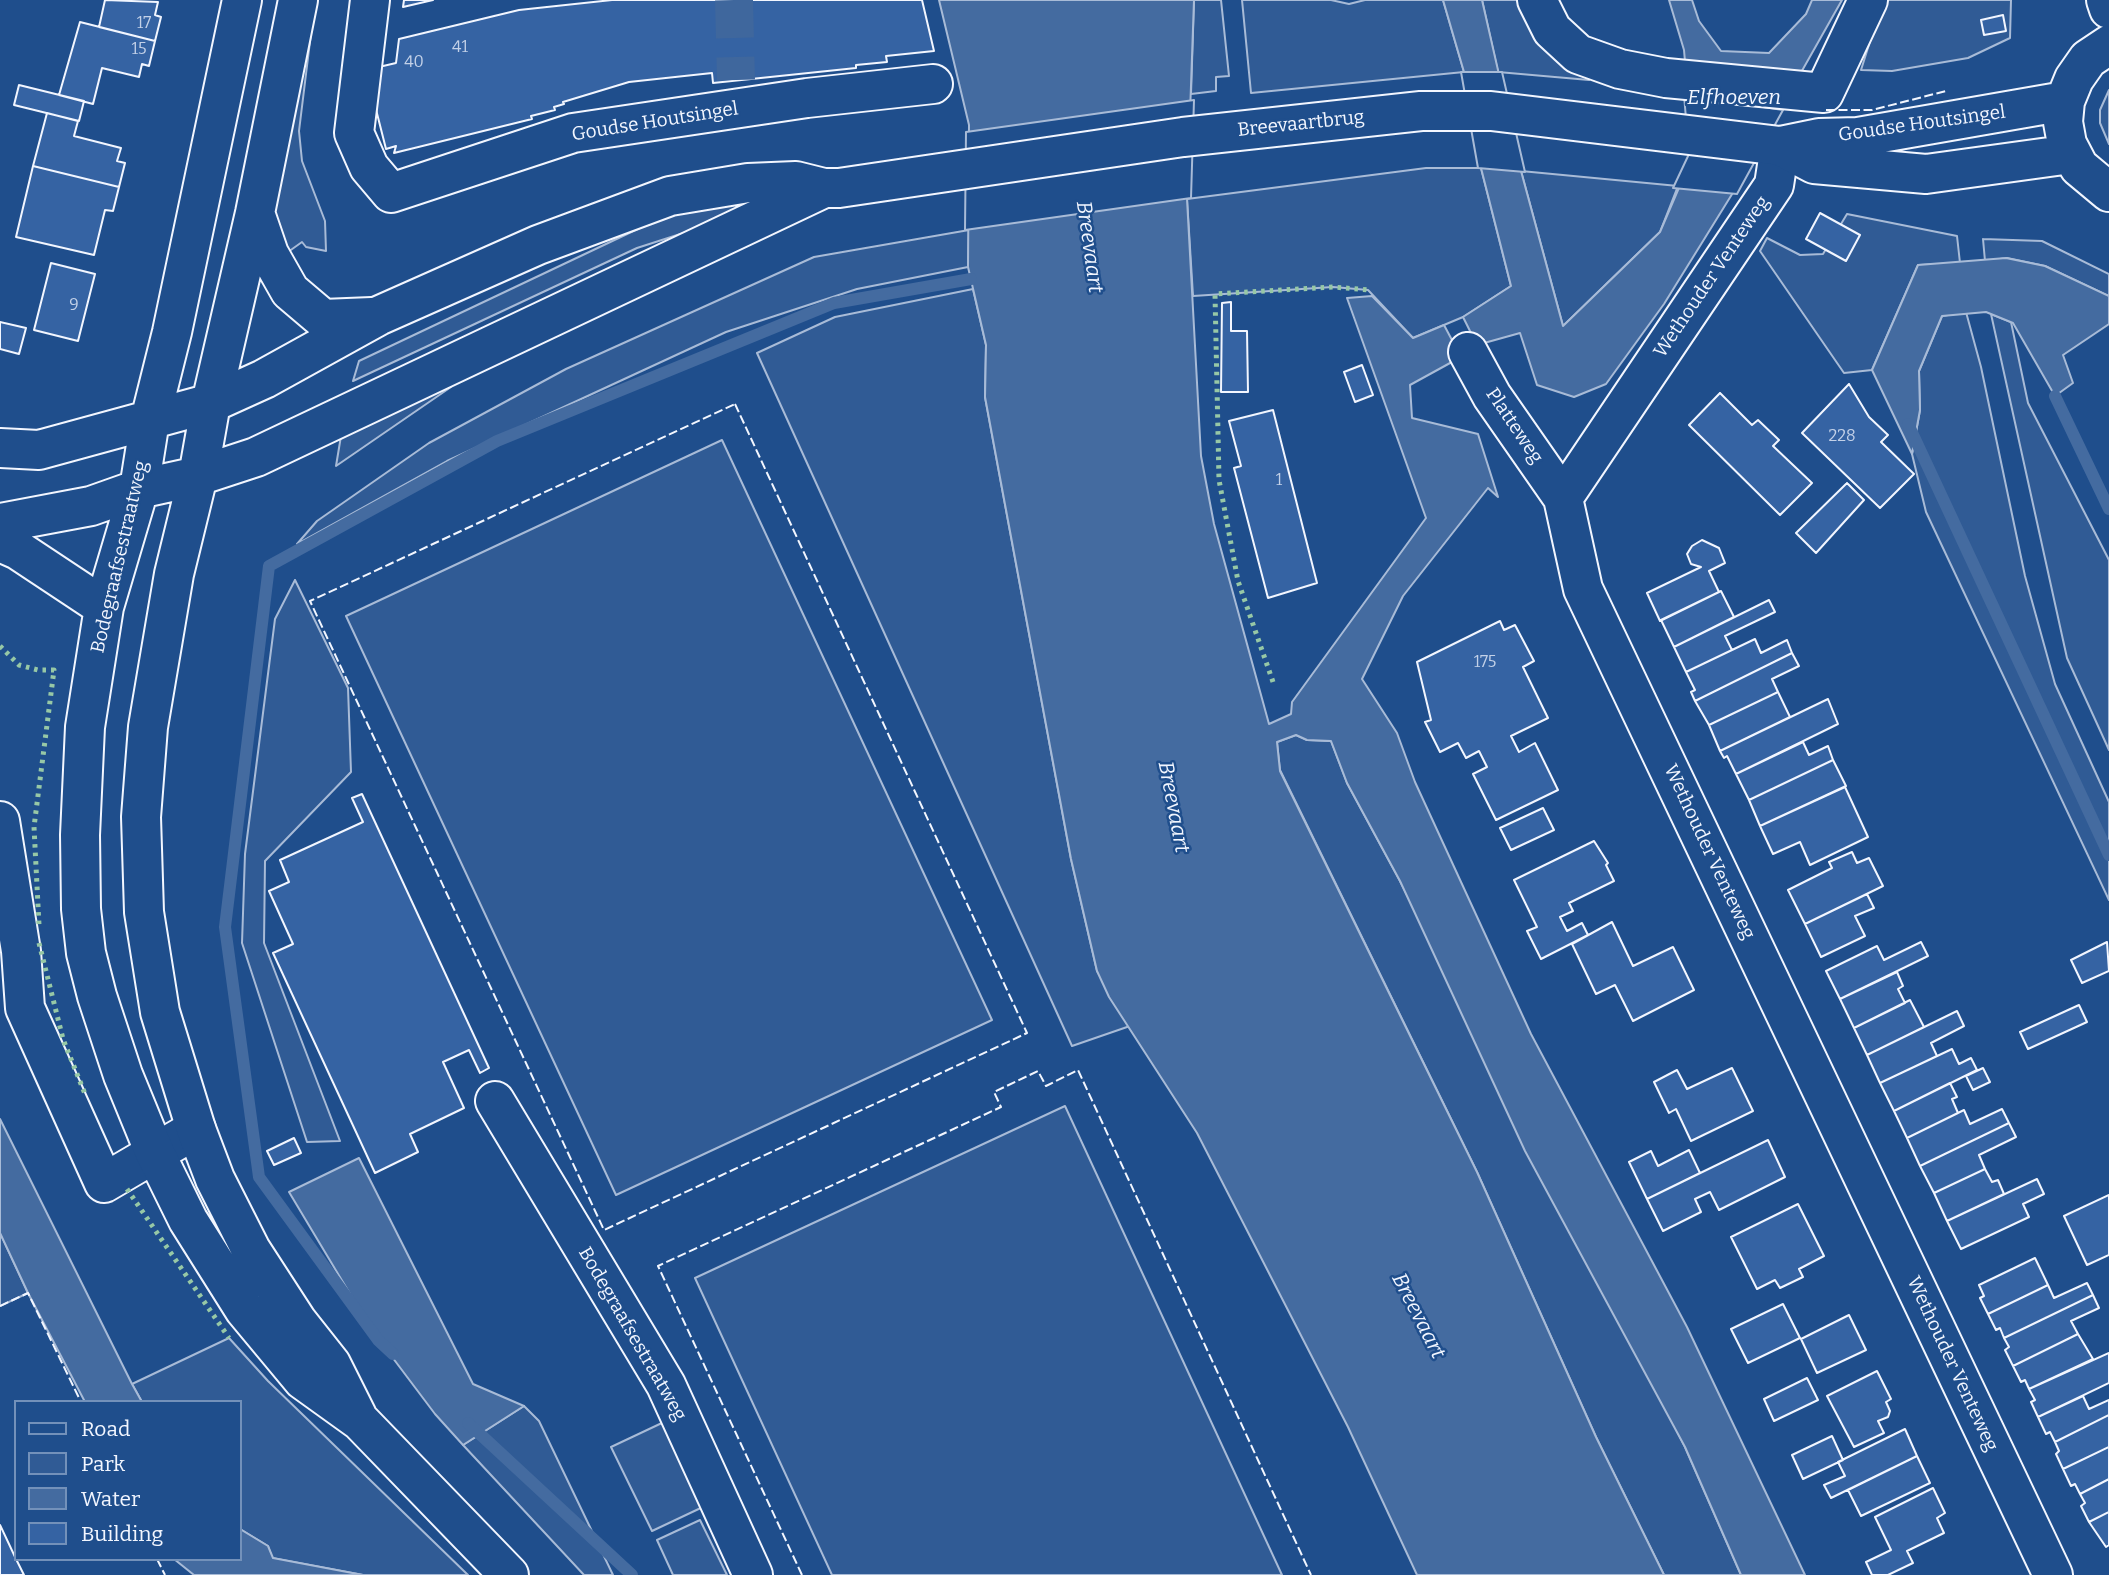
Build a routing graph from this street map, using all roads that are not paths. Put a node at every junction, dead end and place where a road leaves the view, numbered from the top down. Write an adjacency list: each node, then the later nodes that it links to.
1 (242, 0): 19 (main road, Bodegraafsestraatweg)
2 (298, 0): 15 (main road, Bodegraafsestraatweg)
3 (1537, 0): 4 (main road)
4 (1868, 0)
5 (2106, 0): 6 (main road)
6 (2109, 9)
7 (368, 16): 9 (main road, Goudse Houtsingel)
8 (2109, 45): 10 (main road)
9 (933, 84)
10 (2065, 101): 11 (main road, Goudse Houtsingel); 12 (main road)
11 (1773, 145): 12 (main road, Goudse Houtsingel); 13 (main road, Breevaartbrug); 23 (main road, Wethouder Venteweg)
12 (2071, 154): 14 (main road)
13 (831, 188): 16 (main road); 21 (main road)
14 (2109, 192)
15 (255, 213): 16 (main road); 18 (main road, Bodegraafsestraatweg)
16 (378, 316): 18 (main road)
17 (1468, 352): 23 (main road, Platteweg)
18 (211, 403): 19 (main road); 21 (main road, Bodegraafsestraatweg)
19 (150, 420): 20 (main road); 22 (main road, Bodegraafsestraatweg)
20 (0, 448)
21 (198, 476): 22 (main road); 29 (main road, Bodegraafsestraatweg)
22 (139, 489): 24 (main road); 26 (main road, Bodegraafsestraatweg)
23 (1563, 498): 34 (main road, Wethouder Venteweg)
24 (0, 523)
25 (0, 542): 26 (main road)
26 (104, 607): 30 (main road, Bodegraafsestraatweg)
27 (0, 821): 30 (main road)
28 (495, 1101): 33 (main road, Bodegraafsestraatweg)
29 (196, 1129): 30 (main road); 31 (main road, Bodegraafsestraatweg)
30 (155, 1153): 31 (main road, Bodegraafsestraatweg)
31 (360, 1421): 32 (main road, Bodegraafsestraatweg)
32 (509, 1575)
33 (753, 1575)
34 (2053, 1575)

